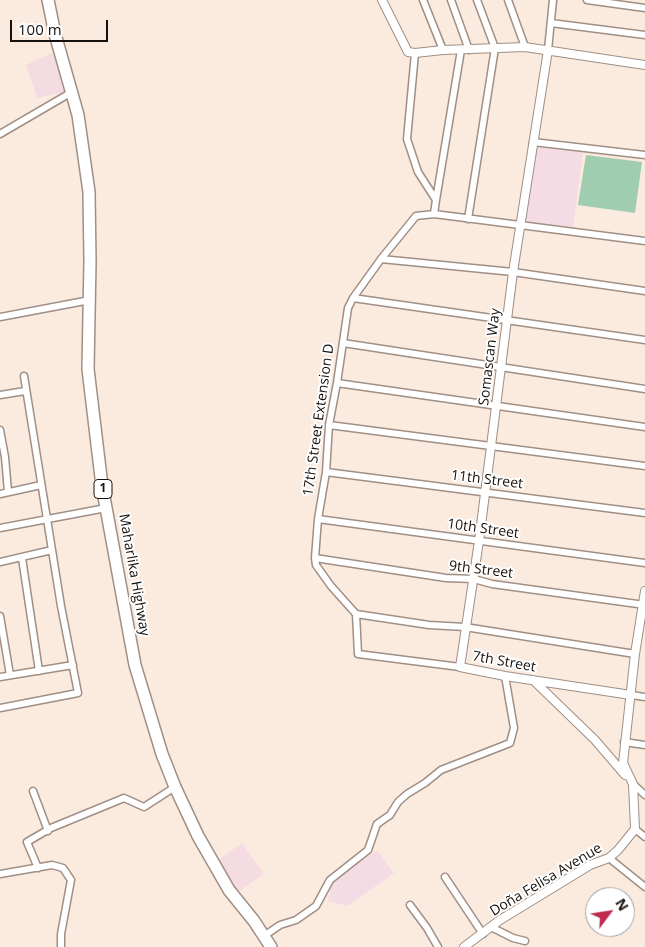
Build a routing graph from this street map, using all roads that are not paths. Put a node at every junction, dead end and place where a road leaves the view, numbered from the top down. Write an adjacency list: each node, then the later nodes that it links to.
1 (48, 0): 19 (highway, Maharlika Highway / 1)
2 (382, 0): 17 (street)
3 (423, 0): 14 (street)
4 (451, 0): 15 (street)
5 (477, 0): 13 (street)
6 (508, 0): 12 (street)
7 (554, 0): 10 (street)
8 (587, 0): 9 (street)
9 (645, 8)
10 (551, 23): 11 (street); 16 (street)
11 (645, 36)
12 (525, 47): 13 (street); 16 (street)
13 (495, 48): 15 (street); 25 (street)
14 (442, 50): 15 (street); 17 (street)
15 (465, 50): 23 (street)
16 (548, 50): 18 (street); 21 (street, Somascan Way)
17 (416, 53): 23 (street)
18 (645, 65)
19 (72, 92): 20 (street); 32 (highway, Maharlika Highway / 1)
20 (0, 134)
21 (533, 142): 22 (street); 26 (street, Somascan Way)
22 (645, 154)
23 (436, 200): 24 (street)
24 (434, 214): 25 (street); 28 (street, 17th Street Extension D)
25 (468, 220): 26 (street)
26 (520, 225): 27 (street); 29 (street, Somascan Way)
27 (645, 241)
28 (381, 259): 29 (street); 31 (street, 17th Street Extension D)
29 (512, 272): 30 (street); 34 (street, Somascan Way)
30 (645, 291)
31 (353, 298): 34 (street); 36 (street, 17th Street Extension D)
32 (90, 300): 33 (street); 55 (highway, Maharlika Highway / 1)
33 (0, 316)
34 (507, 321): 35 (street); 37 (street, Somascan Way)
35 (645, 340)
36 (343, 343): 37 (street); 39 (street, 17th Street Extension D)
37 (502, 368): 40 (street); 43 (street, Somascan Way)
38 (24, 376): 41 (street)
39 (337, 383): 43 (street); 44 (street, 17th Street Extension D)
40 (645, 390)
41 (25, 391): 42 (street); 51 (street)
42 (0, 395)
43 (497, 407): 45 (street); 47 (street, Somascan Way)
44 (329, 425): 47 (street); 50 (street, 17th Street Extension D)
45 (645, 427)
46 (0, 430): 48 (street)
47 (491, 446): 49 (street); 53 (street, Somascan Way)
48 (2, 458): 52 (street)
49 (645, 466)
50 (326, 472): 53 (street, 11th Street); 58 (street, 17th Street Extension D)
51 (41, 485): 52 (street); 57 (street)
52 (8, 492): 54 (street)
53 (485, 492): 56 (street, 11th Street); 60 (street, Somascan Way)
54 (0, 494)
55 (106, 508): 57 (street); 87 (highway, Maharlika Highway / 1)
56 (645, 513)
57 (48, 519): 59 (street); 61 (street)
58 (318, 519): 60 (street, 10th Street); 63 (street, 17th Street Extension D)
59 (0, 528)
60 (479, 541): 65 (street, 10th Street); 66 (street, Somascan Way)
61 (52, 550): 62 (street); 73 (street)
62 (22, 558): 64 (street); 75 (street)
63 (315, 558): 66 (street, 9th Street); 69 (street)
64 (0, 562)
65 (645, 563)
66 (474, 579): 68 (street, 9th Street); 71 (street, Somascan Way)
67 (645, 592): 68 (street)
68 (644, 605): 72 (street)
69 (356, 614): 71 (street); 74 (street, 7th Street)
70 (0, 616): 76 (street)
71 (465, 627): 72 (street); 74 (street, Somascan Way)
72 (635, 654): 80 (street)
73 (73, 665): 75 (street); 82 (street)
74 (460, 667): 77 (street, 7th Street)
75 (39, 671): 76 (street)
76 (10, 675): 78 (street)
77 (505, 676): 79 (street, 7th Street); 101 (street)
78 (0, 677)
79 (533, 680): 80 (street, 7th Street); 85 (street)
80 (631, 695): 81 (street, 7th Street); 83 (street)
81 (645, 697)
82 (0, 708)
83 (624, 742): 84 (street); 85 (street)
84 (645, 745)
85 (633, 784): 86 (street); 89 (street); 90 (street)
86 (645, 786)
87 (175, 788): 91 (street); 101 (highway, Maharlika Highway / 1)
88 (33, 791): 91 (street)
89 (645, 795)
90 (635, 829): 92 (street); 93 (street, Doña Felisa Avenue)
91 (48, 830): 94 (street)
92 (645, 837)
93 (609, 858): 97 (street); 99 (street, Doña Felisa Avenue)
94 (38, 868): 95 (street); 103 (street)
95 (0, 874)
96 (445, 877): 100 (street)
97 (645, 886)
98 (410, 905): 105 (street)
99 (491, 928): 100 (street, Doña Felisa Avenue); 102 (street)
100 (483, 934): 106 (street, Doña Felisa Avenue)
101 (264, 936): 104 (highway, Maharlika Highway / 1)
102 (525, 941)
103 (61, 947)
104 (271, 947)
105 (438, 947)
106 (464, 947)

